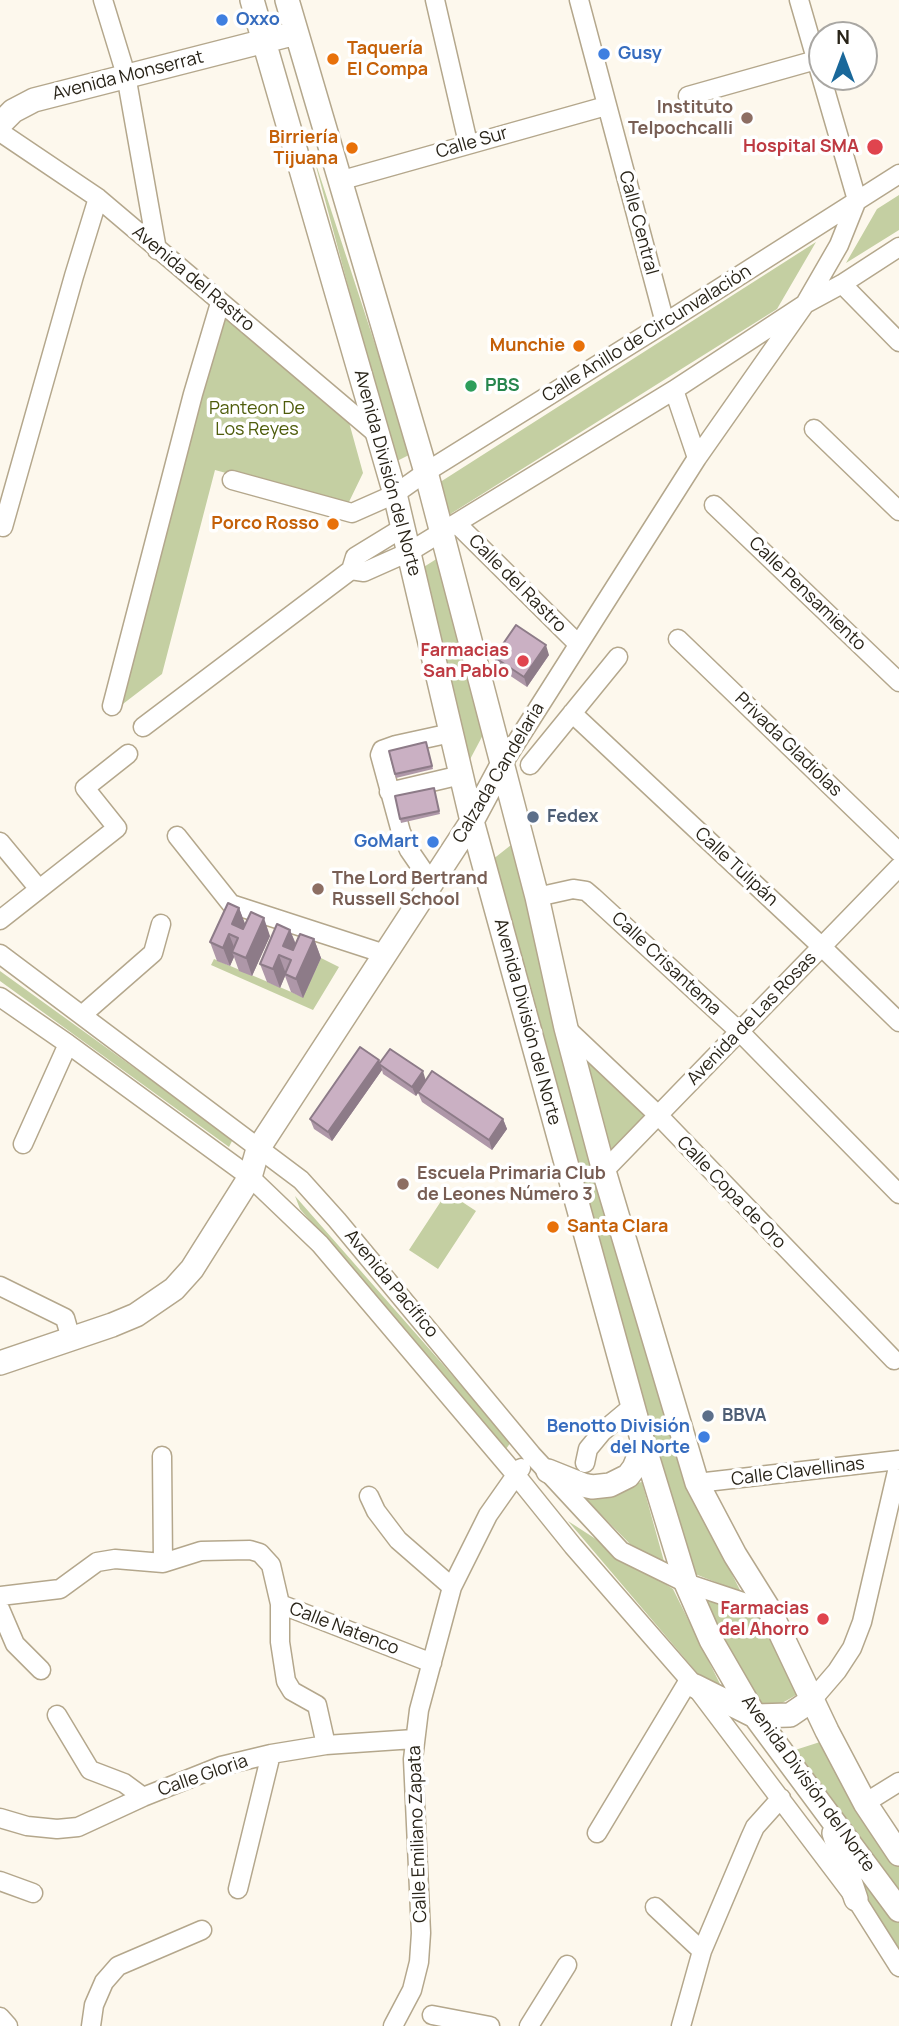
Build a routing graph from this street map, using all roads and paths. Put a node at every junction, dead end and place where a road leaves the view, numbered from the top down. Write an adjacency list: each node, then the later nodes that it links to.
1 (103, 0): 11 (street)
2 (251, 0): 9 (main road, Avenida División del Norte)
3 (287, 0): 8 (main road, Avenida División del Norte)
4 (435, 0): 17 (street)
5 (579, 0): 14 (street, Calle Central)
6 (799, 0): 7 (street)
7 (808, 32)
8 (296, 33): 9 (main road, Avenida Monserrat); 19 (main road, Avenida División del Norte)
9 (264, 42): 11 (main road, Avenida Monserrat); 31 (main road, Avenida División del Norte)
10 (808, 62): 13 (street)
11 (126, 75): 15 (main road, Avenida Monserrat); 23 (street)
12 (825, 91): 21 (street)
13 (688, 96)
14 (606, 106): 17 (street, Calle Sur); 27 (street, Calle Central)
15 (0, 124)
16 (0, 132): 20 (street, Avenida del Rastro)
17 (468, 144): 19 (street, Calle Sur)
18 (898, 174): 21 (street, Calle Anillo de Circunvalación)
19 (339, 181): 33 (main road, Avenida División del Norte)
20 (98, 198): 23 (street, Avenida del Rastro); 38 (street)
21 (857, 200): 26 (street, Calzada Candelaria); 27 (street, Calle Anillo de Circunvalación)
22 (899, 247): 24 (street)
23 (158, 250): 25 (street, Avenida del Rastro)
24 (842, 284): 26 (street); 28 (street)
25 (220, 303): 31 (street, Avenida del Rastro); 47 (street)
26 (805, 304): 29 (street); 32 (street, Calzada Candelaria)
27 (665, 323): 33 (street, Calle Anillo de Circunvalación)
28 (899, 342)
29 (674, 390): 32 (street); 40 (street)
30 (814, 429): 37 (street)
31 (379, 436): 35 (main road, Avenida División del Norte)
32 (697, 458): 44 (street, Calzada Candelaria)
33 (426, 472): 35 (street, Calle Anillo de Circunvalación); 40 (main road, Avenida División del Norte)
34 (232, 481): 35 (street, Calle Anillo de Circunvalación)
35 (395, 494): 39 (main road, Avenida División del Norte)
36 (714, 505): 46 (street, Calle Pensamiento)
37 (899, 511)
38 (3, 527)
39 (404, 527): 41 (main road, Avenida División del Norte); 42 (street)
40 (448, 527): 41 (street); 44 (street, Calle del Rastro); 52 (main road, Avenida División del Norte)
41 (409, 552): 42 (street); 50 (main road, Avenida División del Norte)
42 (351, 570): 49 (street)
43 (678, 639): 59 (street, Privada Gladiolas)
44 (578, 644): 52 (street, Calzada Candelaria)
45 (618, 657): 48 (street)
46 (899, 682)
47 (112, 706)
48 (572, 713): 53 (street); 66 (street, Calle Tulipán)
49 (143, 727)
50 (451, 733): 54 (main road, Avenida División del Norte); 55 (street)
51 (128, 754): 62 (street)
52 (502, 765): 56 (main road, Calzada Candelaria); 63 (main road, Avenida División del Norte)
53 (530, 765)
54 (461, 775): 55 (street); 56 (main road, Avenida División del Norte)
55 (389, 792): 61 (street)
56 (471, 821): 61 (main road, Calzada Candelaria); 85 (main road, Avenida División del Norte)
57 (177, 836): 68 (street)
58 (0, 842): 62 (street)
59 (899, 852)
60 (899, 867): 66 (street, Avenida de Las Rosas)
61 (431, 883): 68 (main road, Calzada Candelaria)
62 (39, 889): 64 (street)
63 (537, 897): 72 (main road, Avenida División del Norte); 73 (street, Calle Crisantema)
64 (0, 919)
65 (161, 923): 70 (street)
66 (822, 947): 71 (street, Calle Tulipán); 73 (street, Avenida de Las Rosas)
67 (0, 954): 70 (street, Avenida Pacífico)
68 (385, 954): 77 (main road, Calzada Candelaria)
69 (0, 997): 74 (street, Avenida Pacífico)
70 (82, 1015): 77 (street, Avenida Pacífico)
71 (899, 1022)
72 (566, 1028): 75 (street, Calle Copa de Oro); 78 (main road, Avenida División del Norte)
73 (740, 1032): 75 (street, Avenida de Las Rosas); 80 (street, Calle Crisantema)
74 (68, 1044): 76 (street); 79 (street, Avenida Pacífico)
75 (658, 1115): 78 (street, Avenida de Las Rosas); 83 (street, Calle Copa de Oro)
76 (23, 1144)
77 (258, 1149): 79 (main road, Calzada Candelaria); 89 (street, Avenida Pacífico)
78 (604, 1171): 92 (main road, Avenida División del Norte)
79 (250, 1177): 82 (main road, Calzada Candelaria); 91 (street, Avenida Pacífico)
80 (899, 1194)
81 (0, 1286): 82 (street)
82 (71, 1339): 84 (main road, Calzada Candelaria)
83 (894, 1360)
84 (0, 1363)
85 (633, 1406): 86 (main road, Avenida División del Norte); 90 (street)
86 (642, 1439): 89 (main road); 95 (main road, Avenida División del Norte)
87 (162, 1456): 94 (street)
88 (899, 1462): 92 (street, Calle Clavellinas); 104 (street)
89 (540, 1463): 91 (street, Calle Emiliano Zapata); 95 (street, Avenida Pacífico)
90 (585, 1463)
91 (515, 1474): 96 (street, Calle Emiliano Zapata); 103 (street, Avenida Pacífico)
92 (697, 1483): 100 (main road, Avenida División del Norte)
93 (369, 1496): 96 (street)
94 (163, 1563): 97 (street); 98 (street, Calle Natenco)
95 (686, 1583): 100 (street, Avenida Pacífico); 106 (main road, Avenida División del Norte)
96 (452, 1587): 101 (street, Calle Emiliano Zapata)
97 (0, 1596)
98 (279, 1604): 101 (street, Calle Natenco); 108 (street)
99 (0, 1609): 102 (street)
100 (769, 1611): 104 (main road, Avenida División del Norte)
101 (432, 1663): 107 (street, Calle Emiliano Zapata)
102 (41, 1670)
103 (692, 1683): 106 (main road); 112 (street, Avenida División del Norte); 116 (street)
104 (812, 1700): 106 (main road); 113 (main road, Avenida División del Norte)
105 (57, 1715): 111 (street)
106 (755, 1716): 114 (main road, Avenida División del Norte)
107 (414, 1739): 108 (street, Calle Gloria); 128 (street, Calle Emiliano Zapata)
108 (326, 1745): 109 (street, Calle Gloria)
109 (271, 1754): 111 (street, Calle Gloria); 119 (street)
110 (899, 1782): 113 (street)
111 (143, 1797): 115 (street, Calle Gloria)
112 (781, 1798): 121 (street, Avenida División del Norte); 125 (street)
113 (865, 1803): 117 (main road, Avenida División del Norte)
114 (827, 1813): 121 (main road); 123 (main road, Avenida División del Norte)
115 (0, 1818)
116 (597, 1833)
117 (899, 1854)
118 (0, 1881): 120 (street)
119 (238, 1889)
120 (33, 1893)
121 (856, 1899): 127 (street, Avenida División del Norte)
122 (655, 1907): 125 (street)
123 (899, 1910)
124 (202, 1930): 132 (street)
125 (702, 1951): 136 (street)
126 (567, 1965): 135 (street)
127 (899, 1967)
128 (412, 1990): 130 (street); 133 (street, Calle Emiliano Zapata)
129 (0, 2017): 131 (street)
130 (435, 2021): 134 (street)
131 (8, 2026)
132 (91, 2026)
133 (393, 2026)
134 (490, 2026)
135 (529, 2026)
136 (681, 2026)

